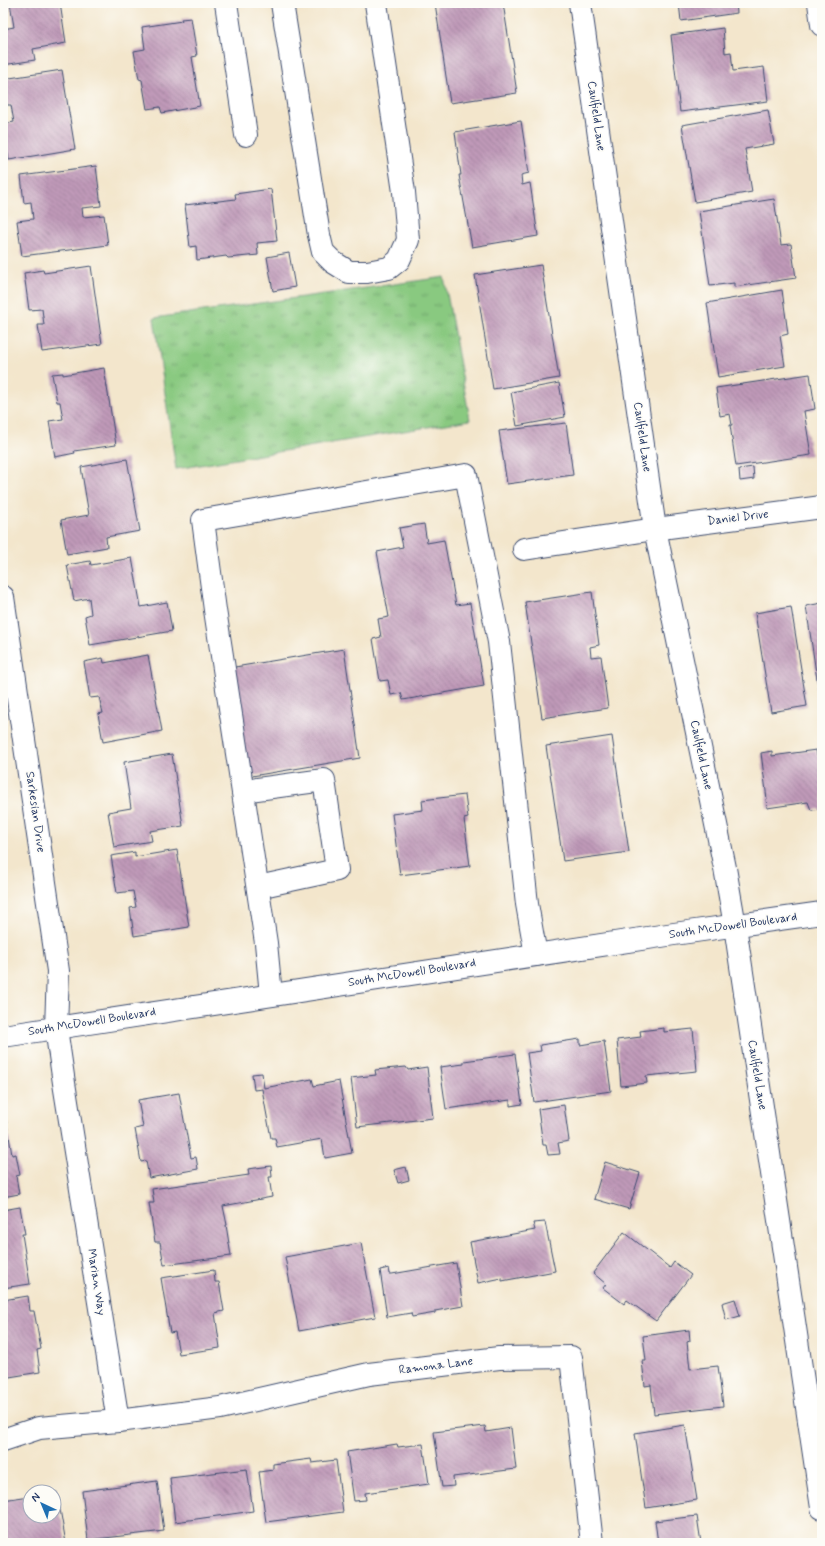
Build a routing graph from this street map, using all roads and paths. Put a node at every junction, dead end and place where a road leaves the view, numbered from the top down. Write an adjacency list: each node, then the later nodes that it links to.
1 (226, 3): 7 (main road)
2 (282, 3): 3 (main road)
3 (376, 3)
4 (580, 3): 9 (main road, Caulfield Lane)
5 (819, 3): 6 (main road)
6 (822, 25)
7 (246, 135)
8 (822, 507): 9 (main road, Daniel Drive)
9 (655, 529): 10 (main road, Daniel Drive); 15 (main road, Caulfield Lane)
10 (524, 549)
11 (3, 597): 18 (main road, Sarkesian Drive)
12 (243, 791): 13 (main road); 13 (main road); 16 (main road)
13 (258, 887): 17 (main road)
14 (822, 913): 15 (main road, South McDowell Boulevard)
15 (735, 926): 16 (main road, South McDowell Boulevard); 22 (main road, Caulfield Lane)
16 (536, 955): 17 (main road, South McDowell Boulevard)
17 (271, 995): 18 (main road, South McDowell Boulevard)
18 (56, 1028): 19 (main road, South McDowell Boulevard); 20 (main road, Marian Way)
19 (3, 1036)
20 (118, 1421): 21 (main road); 23 (main road, Ramona Lane)
21 (3, 1440)
22 (822, 1508)
23 (592, 1543)

